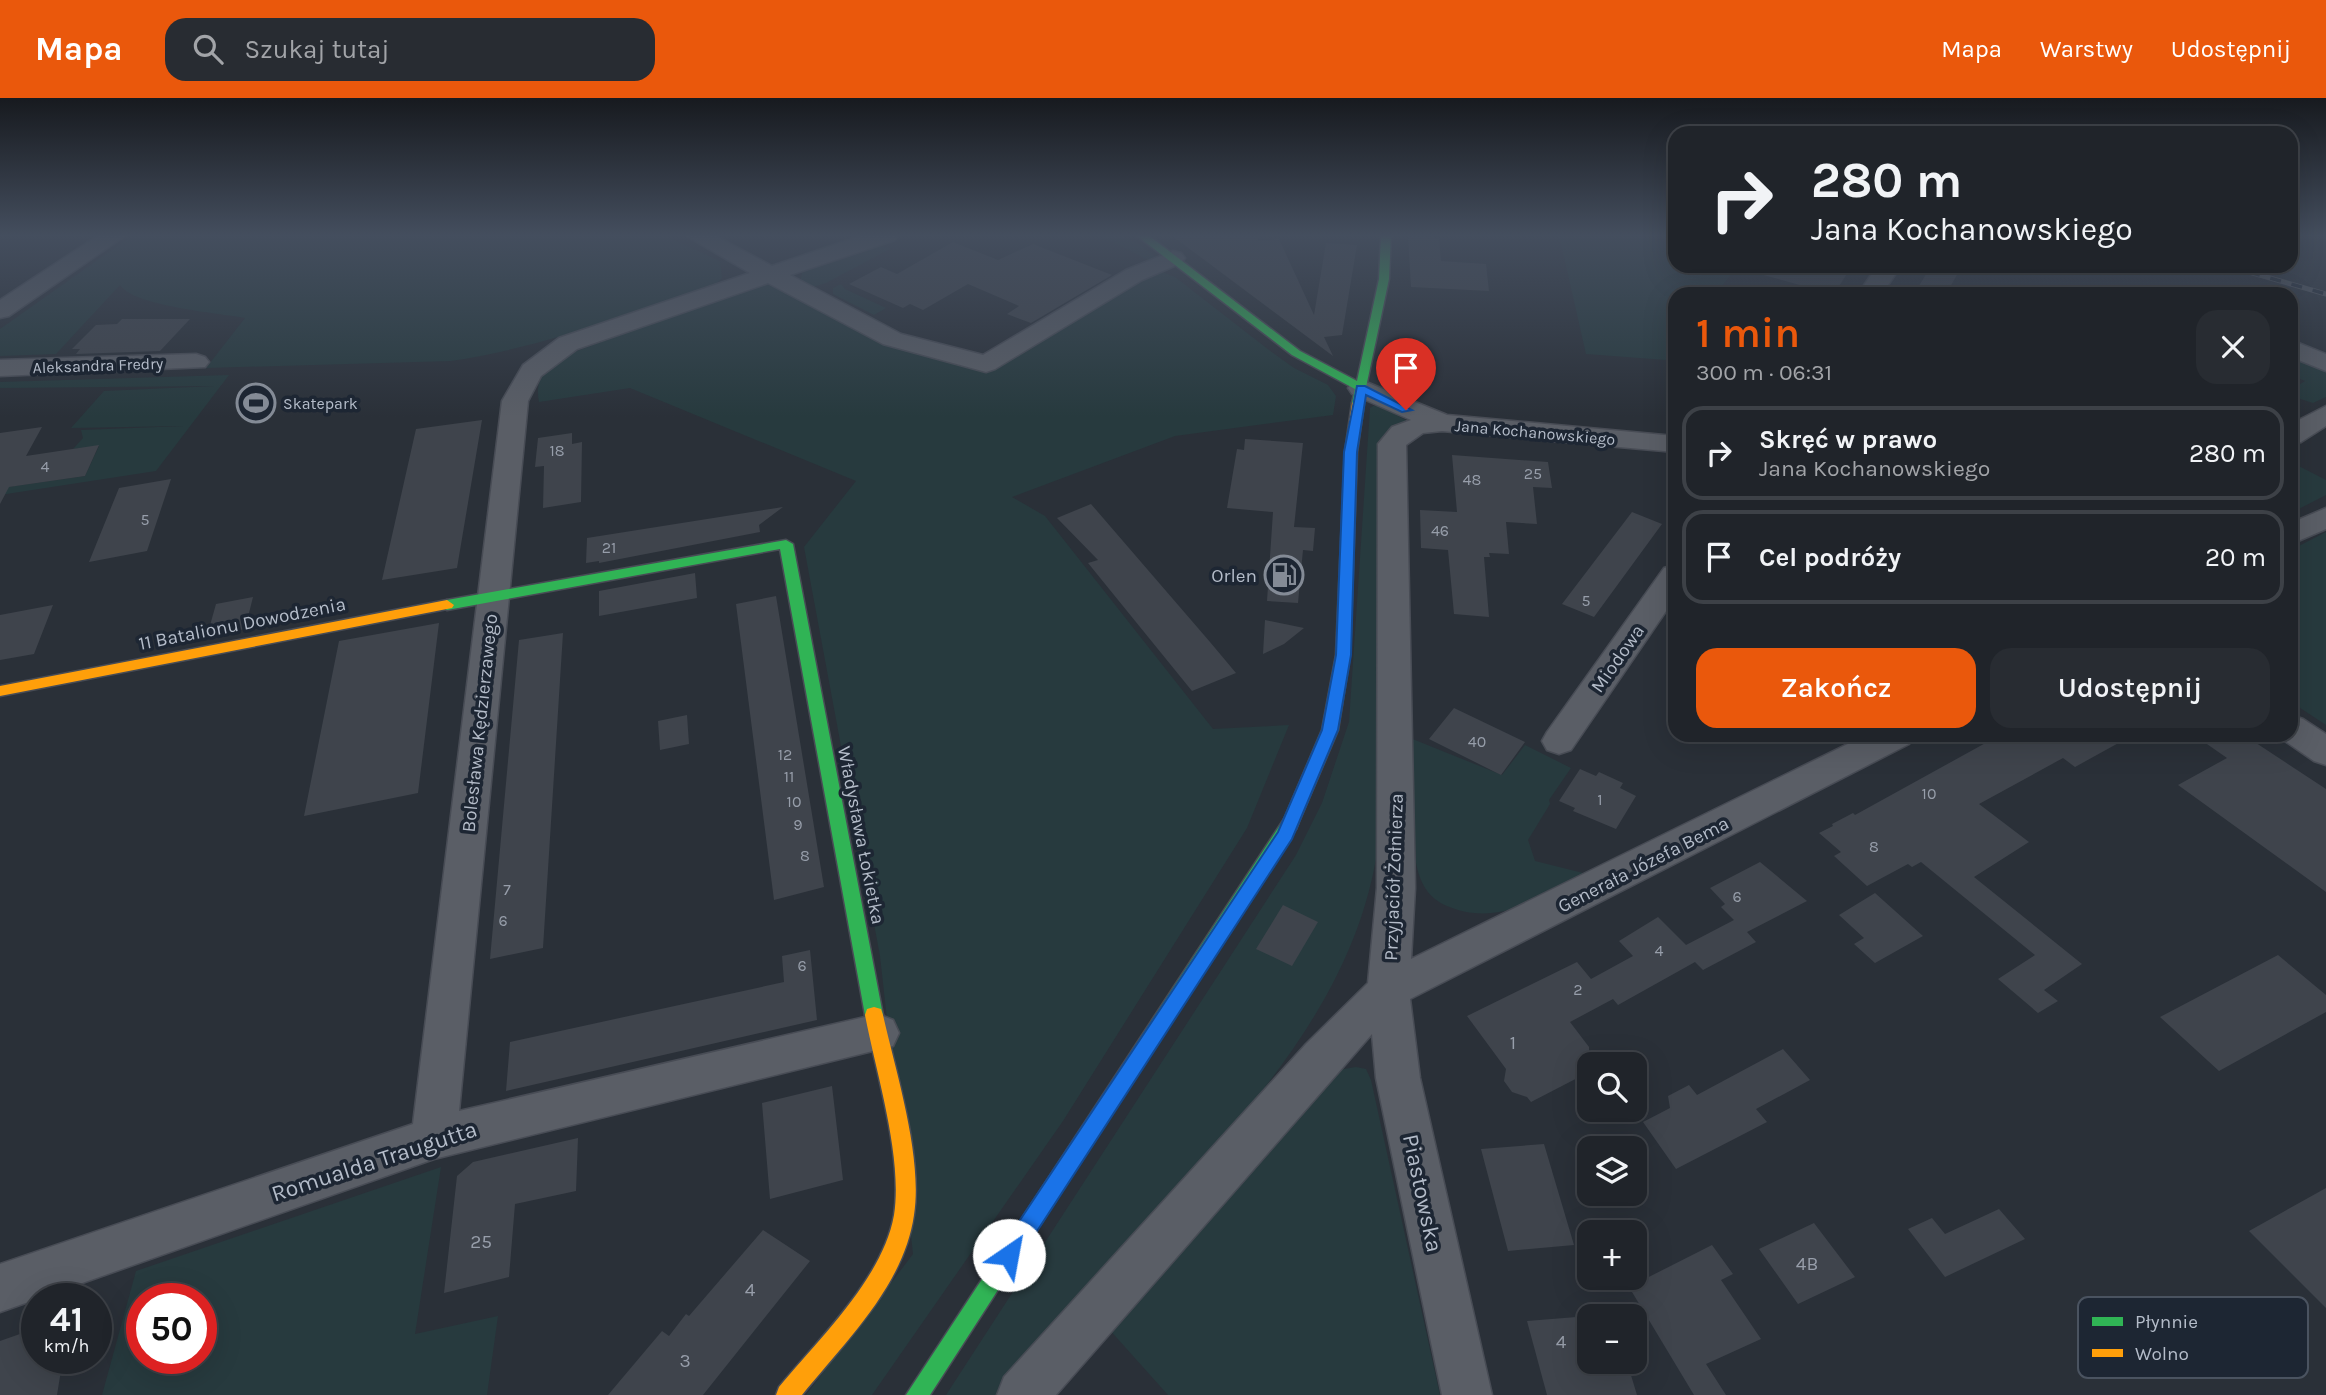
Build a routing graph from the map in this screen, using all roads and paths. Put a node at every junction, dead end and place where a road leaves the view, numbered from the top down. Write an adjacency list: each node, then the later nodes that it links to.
1 (24, 296): 7 (street)
2 (706, 296): 20 (street, Bolesława Kędzierzawego)
3 (810, 296): 4 (street)
4 (1100, 296)
5 (1222, 296): 12 (street)
6 (1381, 296): 12 (street)
7 (0, 311)
8 (2298, 351): 10 (street)
9 (196, 362): 11 (street, Aleksandra Fredry)
10 (2326, 363)
11 (0, 368)
12 (1361, 388): 14 (street, Jana Kochanowskiego); 31 (street)
13 (2326, 414): 15 (street)
14 (1442, 423): 16 (street, Jana Kochanowskiego); 26 (street, Przyjaciół Żołnierza)
15 (2298, 432)
16 (1668, 443)
17 (2326, 517): 18 (street)
18 (2298, 531)
19 (1668, 585): 23 (street, Miodowa)
20 (492, 596): 21 (street, 11 Batalionu Dowodzenia); 27 (street, Władysława Łokietka); 28 (street, Bolesława Kędzierzawego)
21 (0, 691)
22 (2298, 733): 25 (street)
23 (1559, 741)
24 (1883, 742): 26 (street, Generała Józefa Bema)
25 (2326, 752)
26 (1388, 990): 32 (street); 33 (street, Piastowska)
27 (878, 1033): 28 (street, Romualda Traugutta); 30 (street, Władysława Łokietka)
28 (434, 1138): 29 (street, Romualda Traugutta)
29 (0, 1287)
30 (787, 1395)
31 (917, 1395)
32 (1022, 1395)
33 (1467, 1395)

